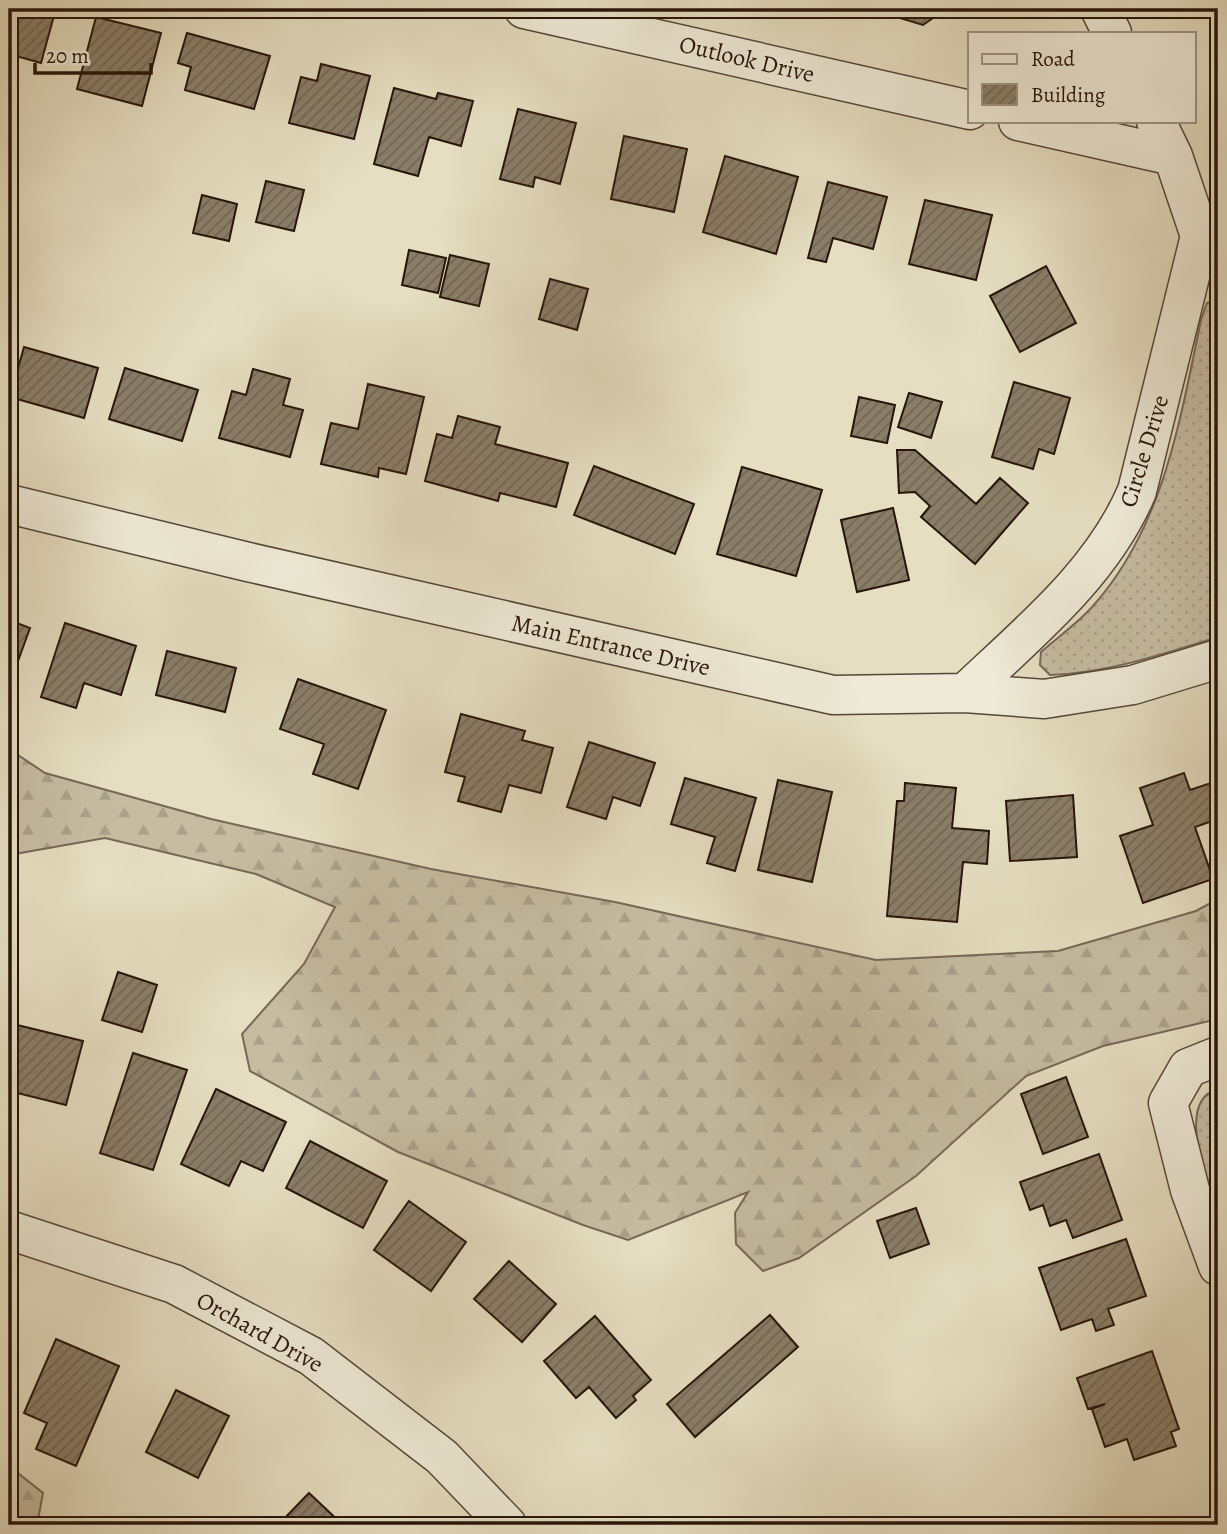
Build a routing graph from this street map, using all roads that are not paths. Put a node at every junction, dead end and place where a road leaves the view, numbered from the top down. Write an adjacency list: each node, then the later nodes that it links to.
1 (524, 9): 4 (street, Outlook Drive)
2 (1100, 9): 3 (street)
3 (1112, 32)
4 (968, 110)
5 (1022, 122): 7 (street)
6 (1156, 122): 7 (street)
7 (1173, 156): 8 (street)
8 (1209, 245): 11 (street, Circle Drive)
9 (9, 504): 11 (street, Main Entrance Drive)
10 (1218, 659): 11 (street, Main Entrance Drive)
11 (965, 693)
12 (1218, 1056): 14 (street)
13 (9, 1230): 15 (street, Orchard Drive)
14 (1218, 1266)
15 (507, 1525)

